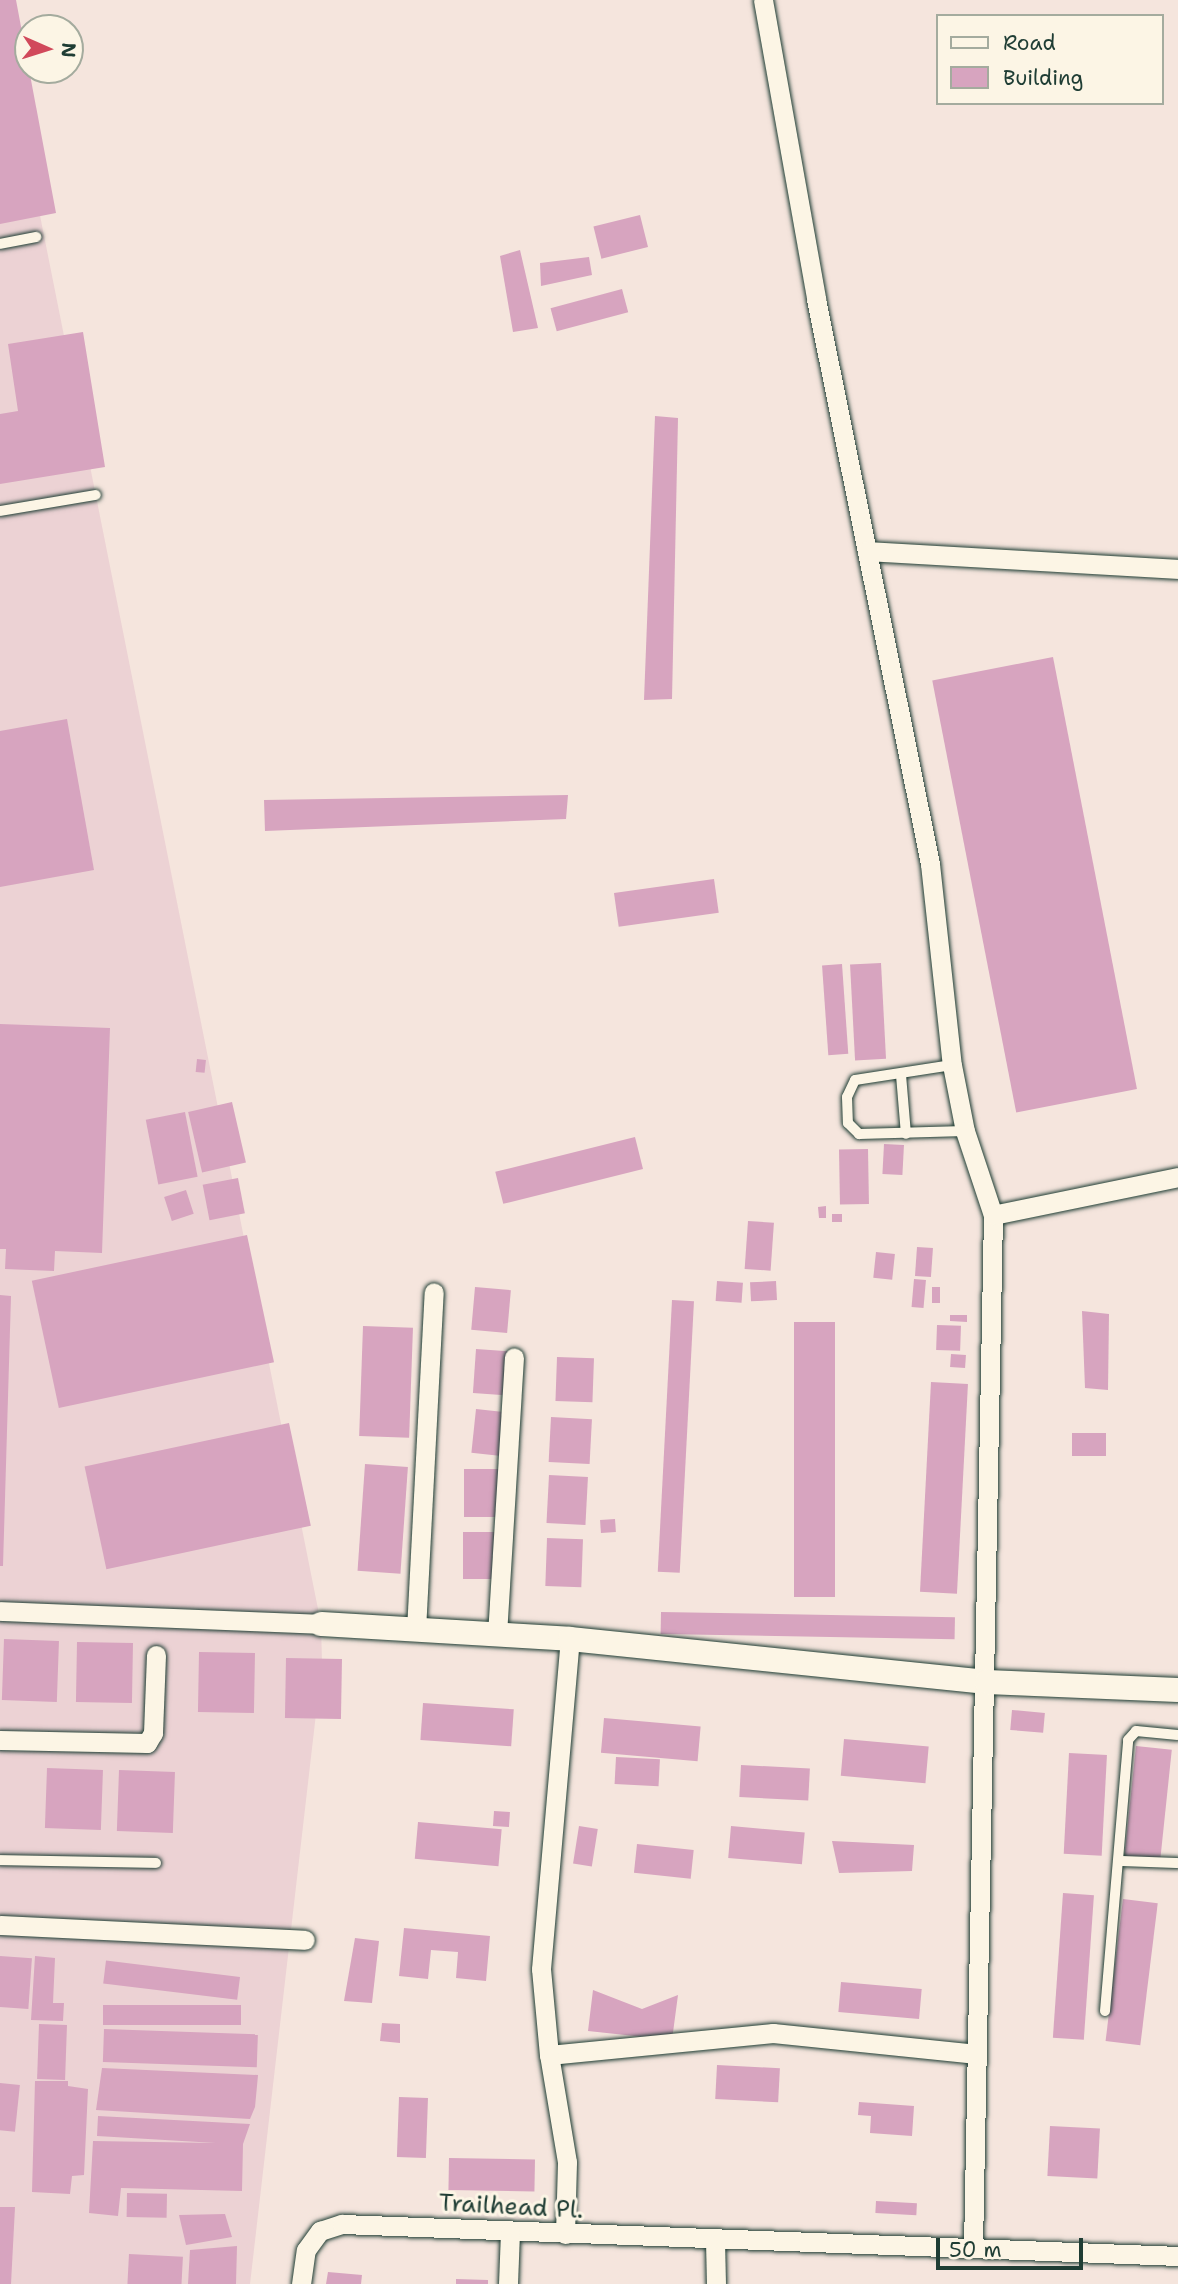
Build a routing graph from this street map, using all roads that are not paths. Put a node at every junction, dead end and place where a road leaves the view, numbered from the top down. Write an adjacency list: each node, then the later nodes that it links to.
1 (762, 0): 6 (street)
2 (36, 237): 3 (lane)
3 (0, 244)
4 (96, 495): 5 (lane)
5 (0, 511)
6 (867, 551): 7 (street); 8 (street)
7 (1178, 569)
8 (952, 1065): 9 (lane); 10 (street)
9 (901, 1075): 11 (lane); 11 (lane)
10 (964, 1131): 11 (lane); 13 (street)
11 (906, 1134)
12 (1178, 1177): 13 (street)
13 (993, 1215): 22 (street)
14 (434, 1292): 18 (street)
15 (514, 1358): 19 (street)
16 (0, 1611): 17 (street)
17 (321, 1624): 18 (street)
18 (416, 1630): 19 (street)
19 (497, 1635): 20 (street)
20 (570, 1639): 22 (street); 34 (street)
21 (156, 1655): 25 (street)
22 (988, 1682): 23 (street); 33 (street)
23 (1178, 1690)
24 (1178, 1735): 27 (lane)
25 (0, 1740)
26 (0, 1860): 28 (lane)
27 (1121, 1861): 29 (lane); 32 (lane)
28 (156, 1863)
29 (1178, 1863)
30 (0, 1925): 31 (street)
31 (304, 1940)
32 (1105, 2011)
33 (977, 2054): 34 (street); 38 (street)
34 (549, 2055): 36 (street)
35 (510, 2232): 36 (street, Trailhead Pl.); 40 (street, Trailhead Pl.); 41 (street)
36 (565, 2234): 37 (street, Trailhead Pl.)
37 (715, 2240): 38 (street, Trailhead Pl.); 42 (street)
38 (973, 2248): 39 (street, Trailhead Pl.)
39 (1178, 2256)
40 (301, 2284)
41 (508, 2284)
42 (716, 2284)

